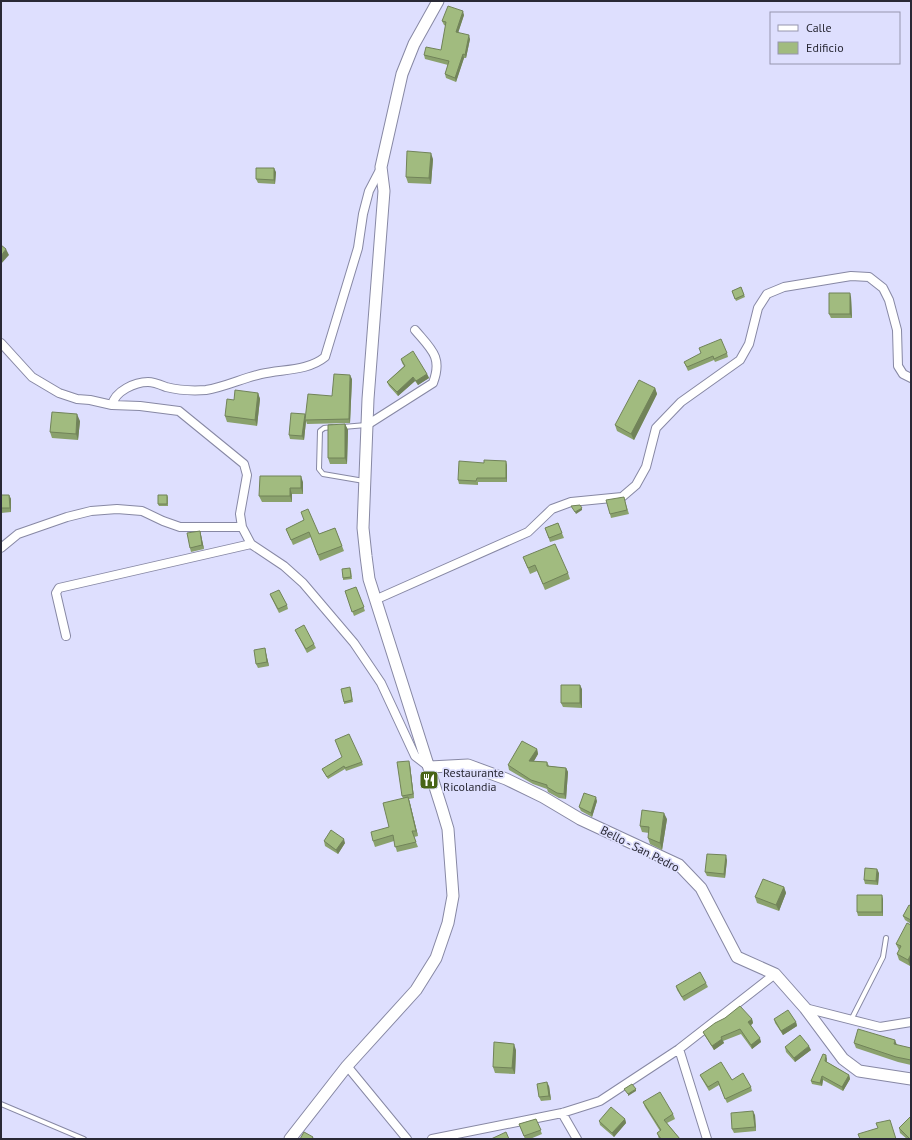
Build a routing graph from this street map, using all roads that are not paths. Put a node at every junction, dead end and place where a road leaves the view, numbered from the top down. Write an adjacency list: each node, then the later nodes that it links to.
1 (438, 1): 2 (main road)
2 (381, 167): 6 (street); 7 (main road)
3 (416, 330): 7 (street)
4 (1, 343): 6 (street)
5 (911, 378): 12 (street)
6 (112, 405): 9 (street)
7 (368, 425): 8 (main road); 8 (lane)
8 (365, 481): 12 (main road)
9 (242, 527): 10 (street); 11 (street)
10 (251, 544): 13 (street); 14 (street)
11 (1, 548)
12 (377, 599): 14 (main road)
13 (66, 636)
14 (430, 767): 16 (main road, Bello - San Pedro); 21 (main road)
15 (886, 938): 18 (lane)
16 (776, 974): 17 (main road, Bello - San Pedro); 20 (street)
17 (805, 1008): 18 (street); 22 (main road, Bello - San Pedro)
18 (851, 1021): 19 (street)
19 (911, 1022)
20 (679, 1049): 24 (street); 30 (street)
21 (347, 1066): 26 (main road); 27 (street)
22 (911, 1079)
23 (1, 1104): 25 (lane)
24 (562, 1113): 28 (street); 29 (street)
25 (84, 1139)
26 (290, 1139)
27 (407, 1139)
28 (432, 1139)
29 (577, 1139)
30 (707, 1139)

